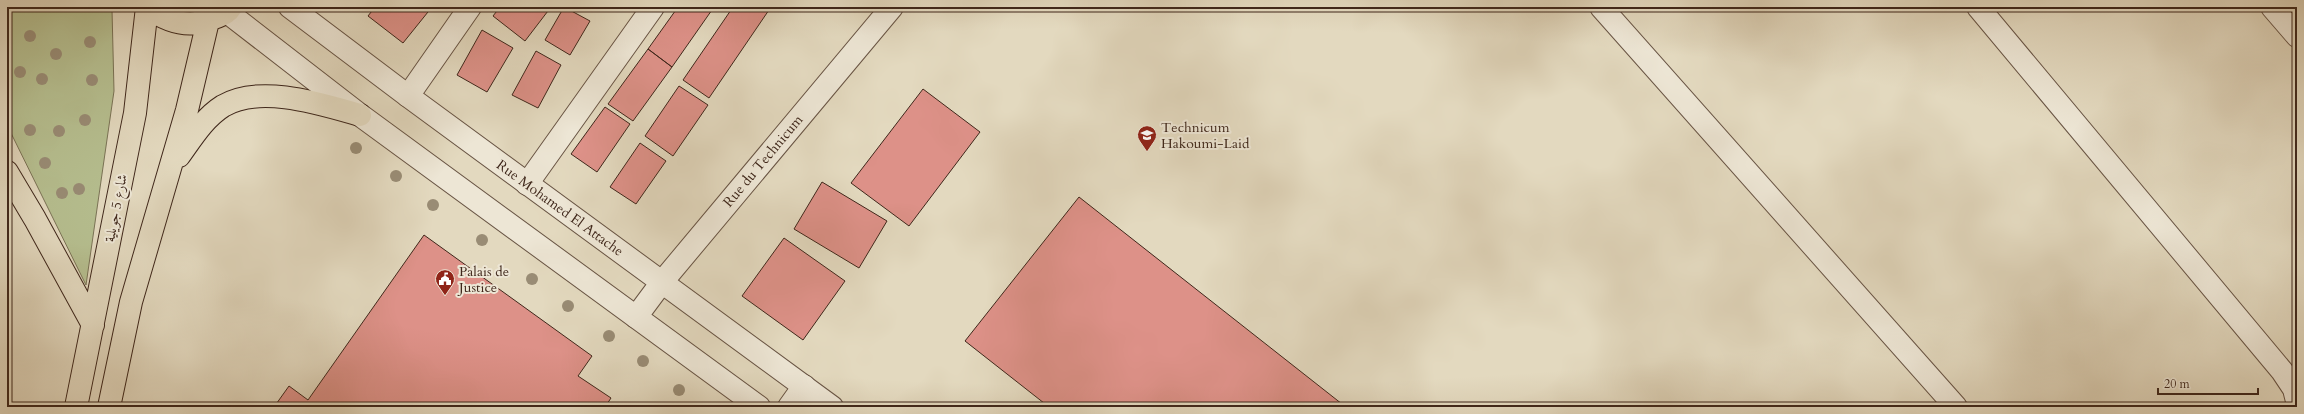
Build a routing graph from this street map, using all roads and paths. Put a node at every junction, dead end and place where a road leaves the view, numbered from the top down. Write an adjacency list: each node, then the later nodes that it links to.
1 (147, 7): 9 (main road); 18 (main road, شارع 5 جويلية)
2 (290, 7): 11 (street, Rue Mohamed El Attache)
3 (470, 7): 11 (street)
4 (653, 7): 15 (street)
5 (892, 7): 16 (street, Rue du Technicum)
6 (1601, 7): 26 (street)
7 (1978, 7): 20 (street)
8 (2272, 7): 10 (street)
9 (222, 13): 12 (street); 13 (main road)
10 (2297, 36)
11 (408, 96): 15 (street, Rue Mohamed El Attache)
12 (360, 115): 13 (main road); 17 (street)
13 (169, 170): 22 (main road)
14 (7, 172): 18 (main road)
15 (527, 184): 16 (street, Rue Mohamed El Attache)
16 (662, 282): 17 (street, Rue du Technicum); 19 (street, Rue Mohamed El Attache)
17 (636, 317): 23 (street)
18 (93, 325): 21 (main road, شارع 5 جويلية)
19 (804, 386): 24 (street); 25 (street, Rue Mohamed El Attache)
20 (2297, 401)
21 (76, 407)
22 (109, 407)
23 (759, 407)
24 (789, 407)
25 (832, 407)
26 (1956, 407)

